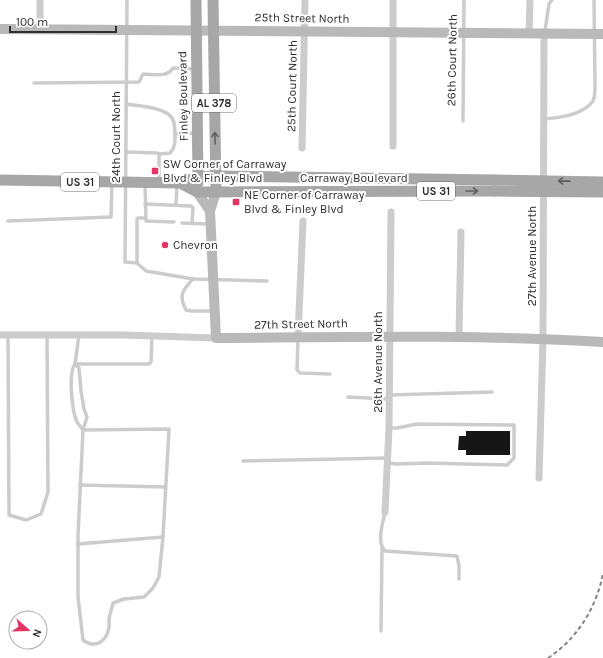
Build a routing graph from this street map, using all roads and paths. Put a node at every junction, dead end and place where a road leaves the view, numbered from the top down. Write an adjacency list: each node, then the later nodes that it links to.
1 (40, 0): 12 (street)
2 (127, 0): 13 (lane, 24th Court North)
3 (196, 0): 14 (main road, Finley Boulevard / AL 378)
4 (213, 0): 15 (main road, AL 378)
5 (305, 0): 16 (street, 25th Court North)
6 (394, 0): 17 (street)
7 (464, 0): 18 (lane, 26th Court North)
8 (530, 0): 19 (street)
9 (552, 0): 20 (lane)
10 (594, 0): 21 (lane)
11 (0, 29): 12 (street, 25th Street North)
12 (40, 30): 13 (street, 25th Street North)
13 (127, 30): 14 (street, 25th Street North); 24 (lane, 24th Court North)
14 (196, 30): 15 (street, 25th Street North); 22 (main road, Finley Boulevard / AL 378)
15 (212, 30): 16 (street, 25th Street North); 34 (main road, AL 378, one-way to 15)
16 (304, 31): 17 (street, 25th Street North); 31 (street, 25th Court North)
17 (393, 32): 18 (street, 25th Street North); 30 (street)
18 (463, 33): 19 (street, 25th Street North); 27 (lane, 26th Court North)
19 (529, 34): 20 (street, 25th Street North)
20 (544, 34): 21 (street, 25th Street North); 26 (street, 27th Avenue North)
21 (599, 34): 26 (lane)
22 (196, 69): 24 (lane); 28 (main road, Finley Boulevard / AL 378)
23 (34, 83): 24 (lane)
24 (126, 83): 25 (lane, 24th Court North)
25 (126, 104): 29 (lane); 32 (lane, 24th Court North)
26 (544, 119): 73 (street, 27th Avenue North)
27 (462, 121)
28 (197, 133): 29 (lane); 35 (main road, Finley Boulevard / AL 378)
29 (175, 134): 33 (lane)
30 (393, 146)
31 (302, 148)
32 (126, 152): 33 (lane); 39 (lane, 24th Court North)
33 (158, 154): 41 (lane)
34 (215, 176): 35 (main road, Carraway Boulevard / US 31); 43 (main road, Carraway Boulevard / US 31); 45 (main road, AL 378)
35 (198, 177): 42 (main road, Carraway Boulevard / US 31); 44 (main road, Finley Boulevard / AL 378)
36 (0, 180): 37 (main road, Carraway Boulevard / US 31)
37 (112, 182): 39 (main road, Carraway Boulevard / US 31); 52 (lane)
38 (603, 182): 43 (main road, Carraway Boulevard / US 31, one-way to 43, bridge)
39 (125, 183): 40 (main road, Carraway Boulevard / US 31); 59 (lane, 24th Court North)
40 (145, 183): 41 (main road, Carraway Boulevard / US 31); 47 (lane)
41 (159, 183): 42 (main road, Carraway Boulevard / US 31)
42 (179, 183): 44 (main road, Carraway Boulevard / US 31); 48 (lane)
43 (494, 186): 45 (main road, Carraway Boulevard / US 31, one-way to 43); 46 (main road, Carraway Boulevard / US 31, bridge)
44 (197, 192): 45 (main road, Carraway Boulevard / US 31); 49 (street)
45 (216, 192): 49 (street)
46 (603, 192)
47 (145, 204): 48 (lane); 51 (lane)
48 (176, 204): 56 (lane)
49 (210, 211): 57 (street)
50 (391, 212): 69 (street, 26th Avenue North)
51 (145, 218): 54 (lane); 59 (lane)
52 (8, 221)
53 (303, 221): 70 (street)
54 (174, 222)
55 (182, 223): 56 (lane)
56 (192, 223): 57 (lane)
57 (211, 224): 61 (street)
58 (461, 232): 71 (street)
59 (137, 262): 60 (lane)
60 (193, 279): 61 (lane); 63 (lane)
61 (213, 280): 62 (lane); 63 (street)
62 (266, 281)
63 (215, 311): 72 (street)
64 (0, 335): 65 (street, 27th Street North)
65 (8, 335): 66 (street, 27th Street North); 66 (lane)
66 (47, 335): 67 (street, 27th Street North)
67 (79, 335): 68 (street, 27th Street North); 75 (lane)
68 (152, 336): 72 (street, 27th Street North); 75 (lane)
69 (389, 336): 70 (street, 27th Street North); 71 (street, 27th Street North); 79 (street, 26th Avenue North)
70 (298, 337): 72 (street, 27th Street North); 76 (lane)
71 (459, 337): 73 (street, 27th Street North)
72 (216, 338)
73 (543, 339): 74 (street, 27th Street North); 84 (street, 27th Avenue North)
74 (603, 342)
75 (75, 364): 81 (lane); 81 (lane)
76 (330, 374)
77 (492, 392): 79 (lane)
78 (348, 397): 79 (lane)
79 (389, 397): 80 (street, 26th Avenue North)
80 (389, 428): 82 (street, 26th Avenue North); 82 (lane)
81 (83, 430): 85 (lane); 86 (lane)
82 (388, 460): 83 (lane); 87 (street, 26th Avenue North)
83 (243, 461)
84 (539, 478)
85 (80, 485): 86 (lane); 89 (lane)
86 (165, 487): 88 (lane)
87 (385, 512): 90 (lane)
88 (163, 537): 89 (lane); 89 (lane)
89 (78, 544)
90 (382, 548): 91 (lane); 92 (lane)
91 (459, 579)
92 (381, 631)

